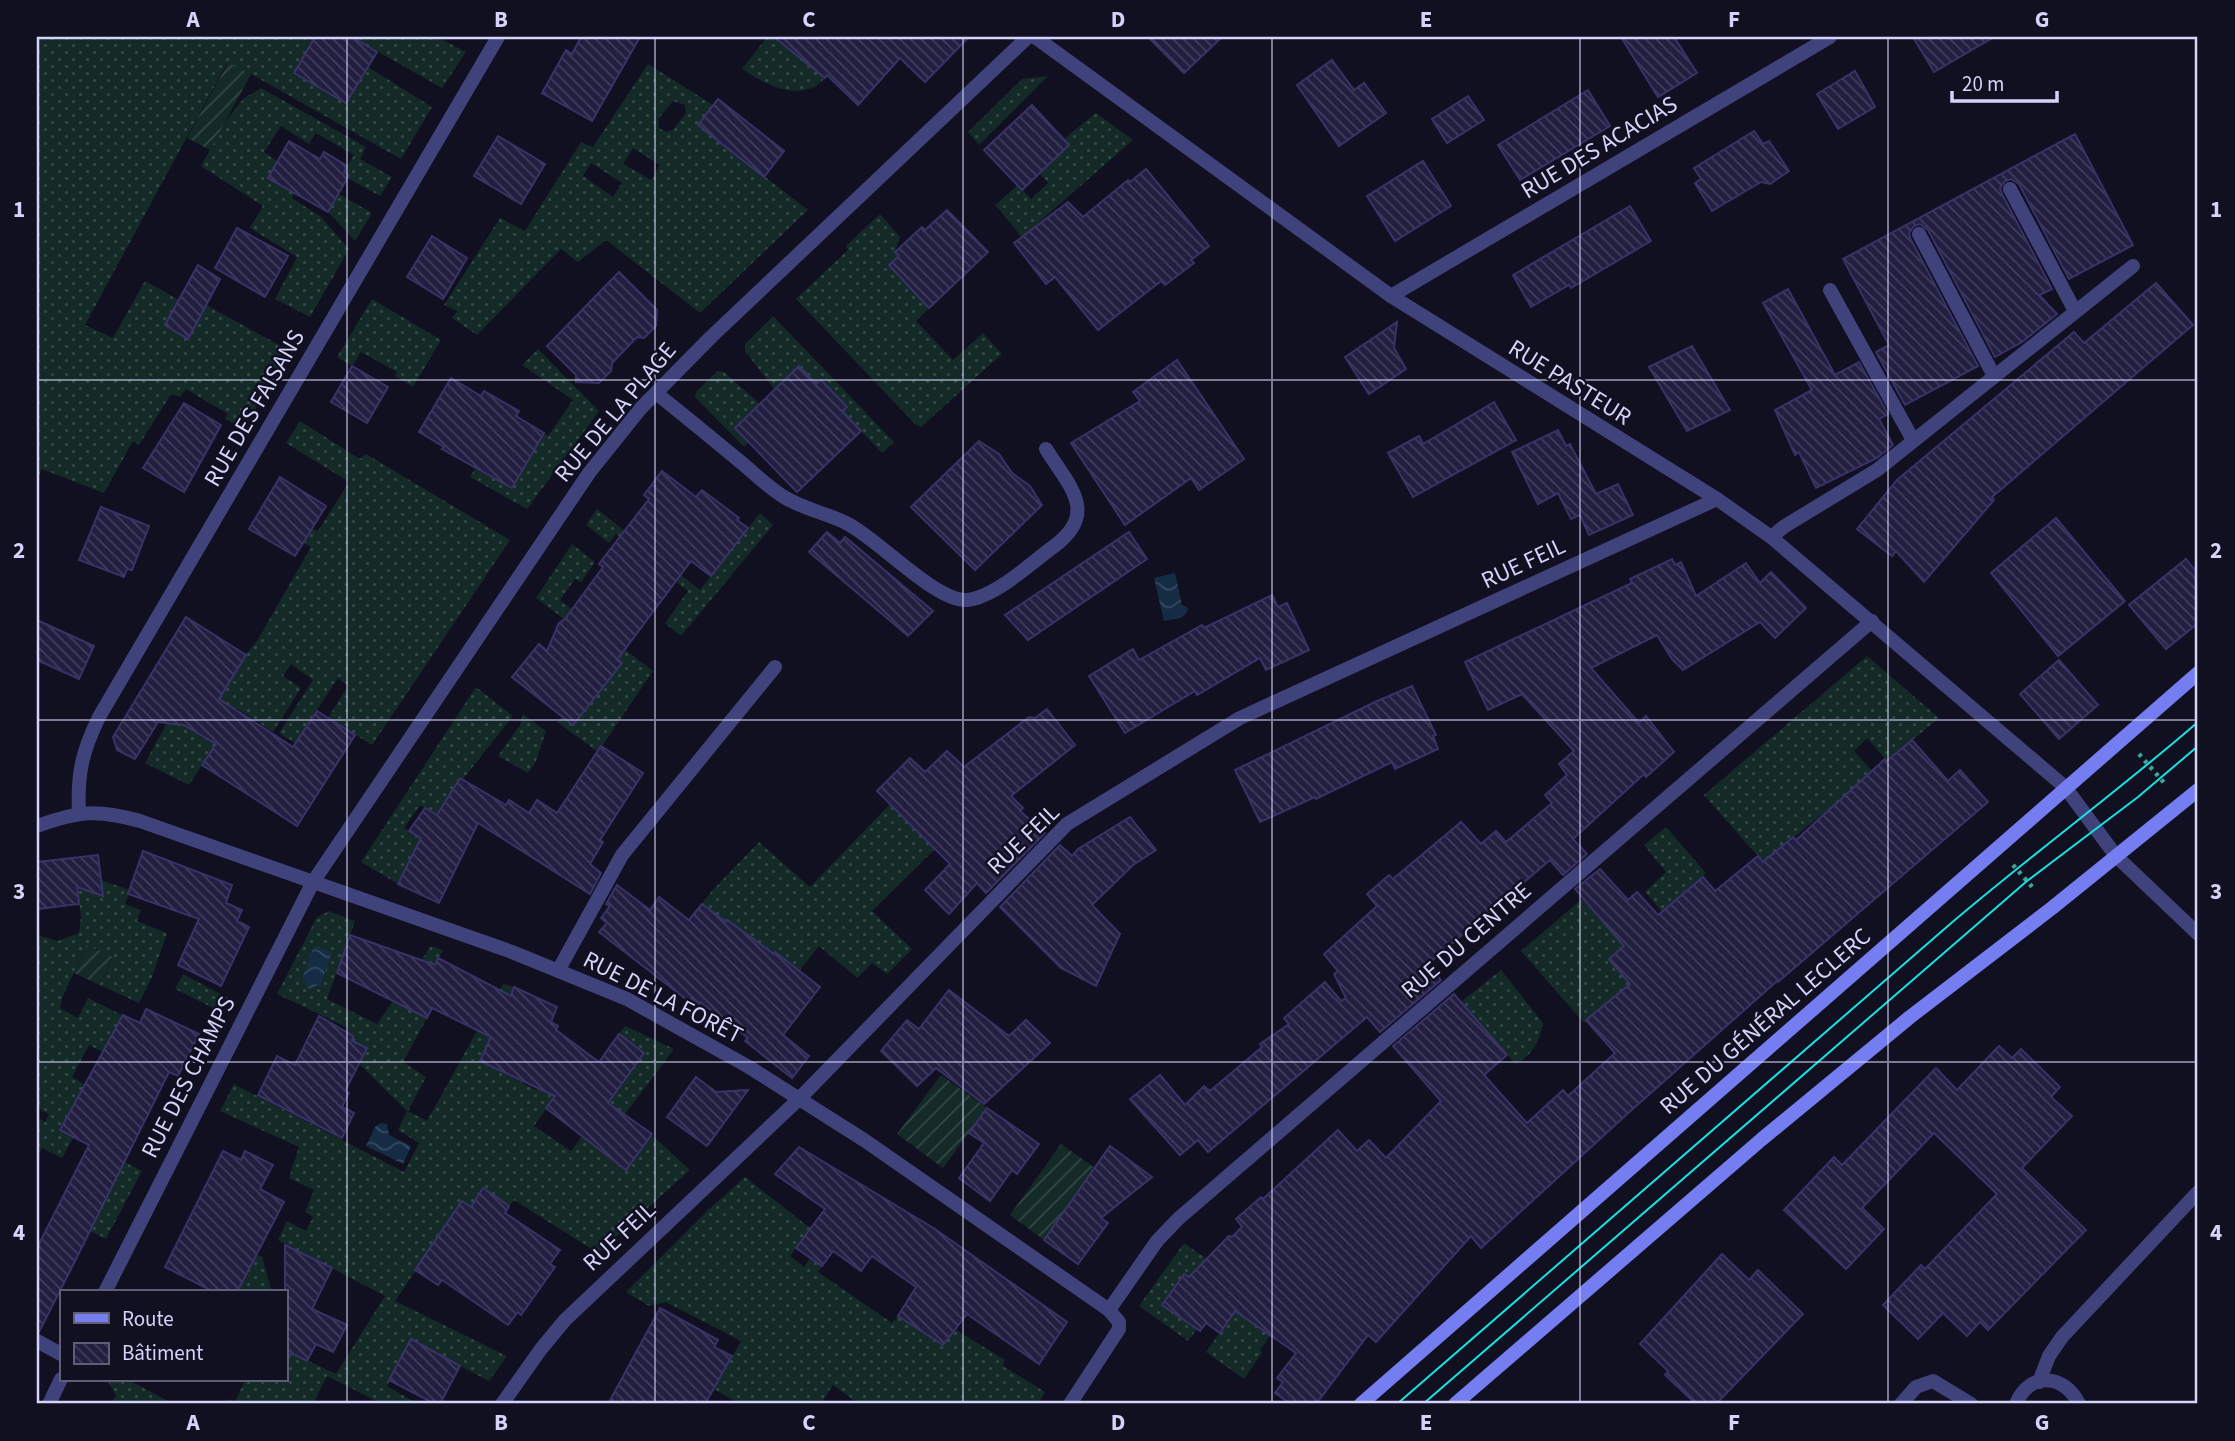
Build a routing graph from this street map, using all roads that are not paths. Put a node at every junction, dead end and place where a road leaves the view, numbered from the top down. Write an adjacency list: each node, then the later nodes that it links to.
1 (498, 37): 22 (street, RUE DES FAISANS)
2 (1028, 37): 12 (street, RUE DE LA PLAGE)
3 (1035, 37): 9 (street, RUE PASTEUR)
4 (1830, 37): 9 (street, RUE DES ACACIAS)
5 (2010, 189): 10 (street)
6 (1919, 234): 11 (street)
7 (2133, 266): 10 (street)
8 (1830, 290): 13 (street)
9 (1391, 296): 15 (street, RUE PASTEUR)
10 (2075, 311): 11 (street)
11 (1994, 376): 13 (street)
12 (656, 393): 14 (street); 25 (street, RUE DE LA PLAGE)
13 (1913, 440): 16 (street)
14 (1046, 449)
15 (1717, 499): 16 (street, RUE PASTEUR); 28 (street, RUE FEIL)
16 (1771, 537): 17 (street, RUE PASTEUR)
17 (1872, 621): 20 (street, RUE PASTEUR); 31 (street, RUE DU CENTRE)
18 (775, 667): 27 (street)
19 (2198, 673): 20 (main road, RUE DU GÉNÉRAL LECLERC)
20 (2065, 787): 24 (street, RUE PASTEUR); 39 (main road, RUE DU GÉNÉRAL LECLERC)
21 (2198, 790): 24 (main road)
22 (79, 813): 23 (street, RUE DE LA FORÊT); 25 (street, RUE DE LA FORÊT)
23 (37, 826)
24 (2116, 856): 26 (street, RUE PASTEUR); 40 (main road)
25 (313, 882): 27 (street, RUE DE LA FORÊT); 30 (street, RUE DES CHAMPS)
26 (2198, 934)
27 (559, 969): 28 (street, RUE DE LA FORÊT)
28 (799, 1099): 31 (street, RUE DE LA FORÊT); 37 (street, RUE FEIL)
29 (2198, 1192): 35 (street)
30 (106, 1290)
31 (1109, 1310): 38 (street)
32 (37, 1341): 33 (street)
33 (60, 1353)
34 (60, 1381): 36 (street)
35 (2039, 1381): 43 (street); 44 (street)
36 (49, 1404)
37 (502, 1404)
38 (1070, 1404)
39 (1361, 1404)
40 (1455, 1404)
41 (1901, 1404): 42 (street)
42 (1971, 1404)
43 (2017, 1404)
44 (2079, 1404)

